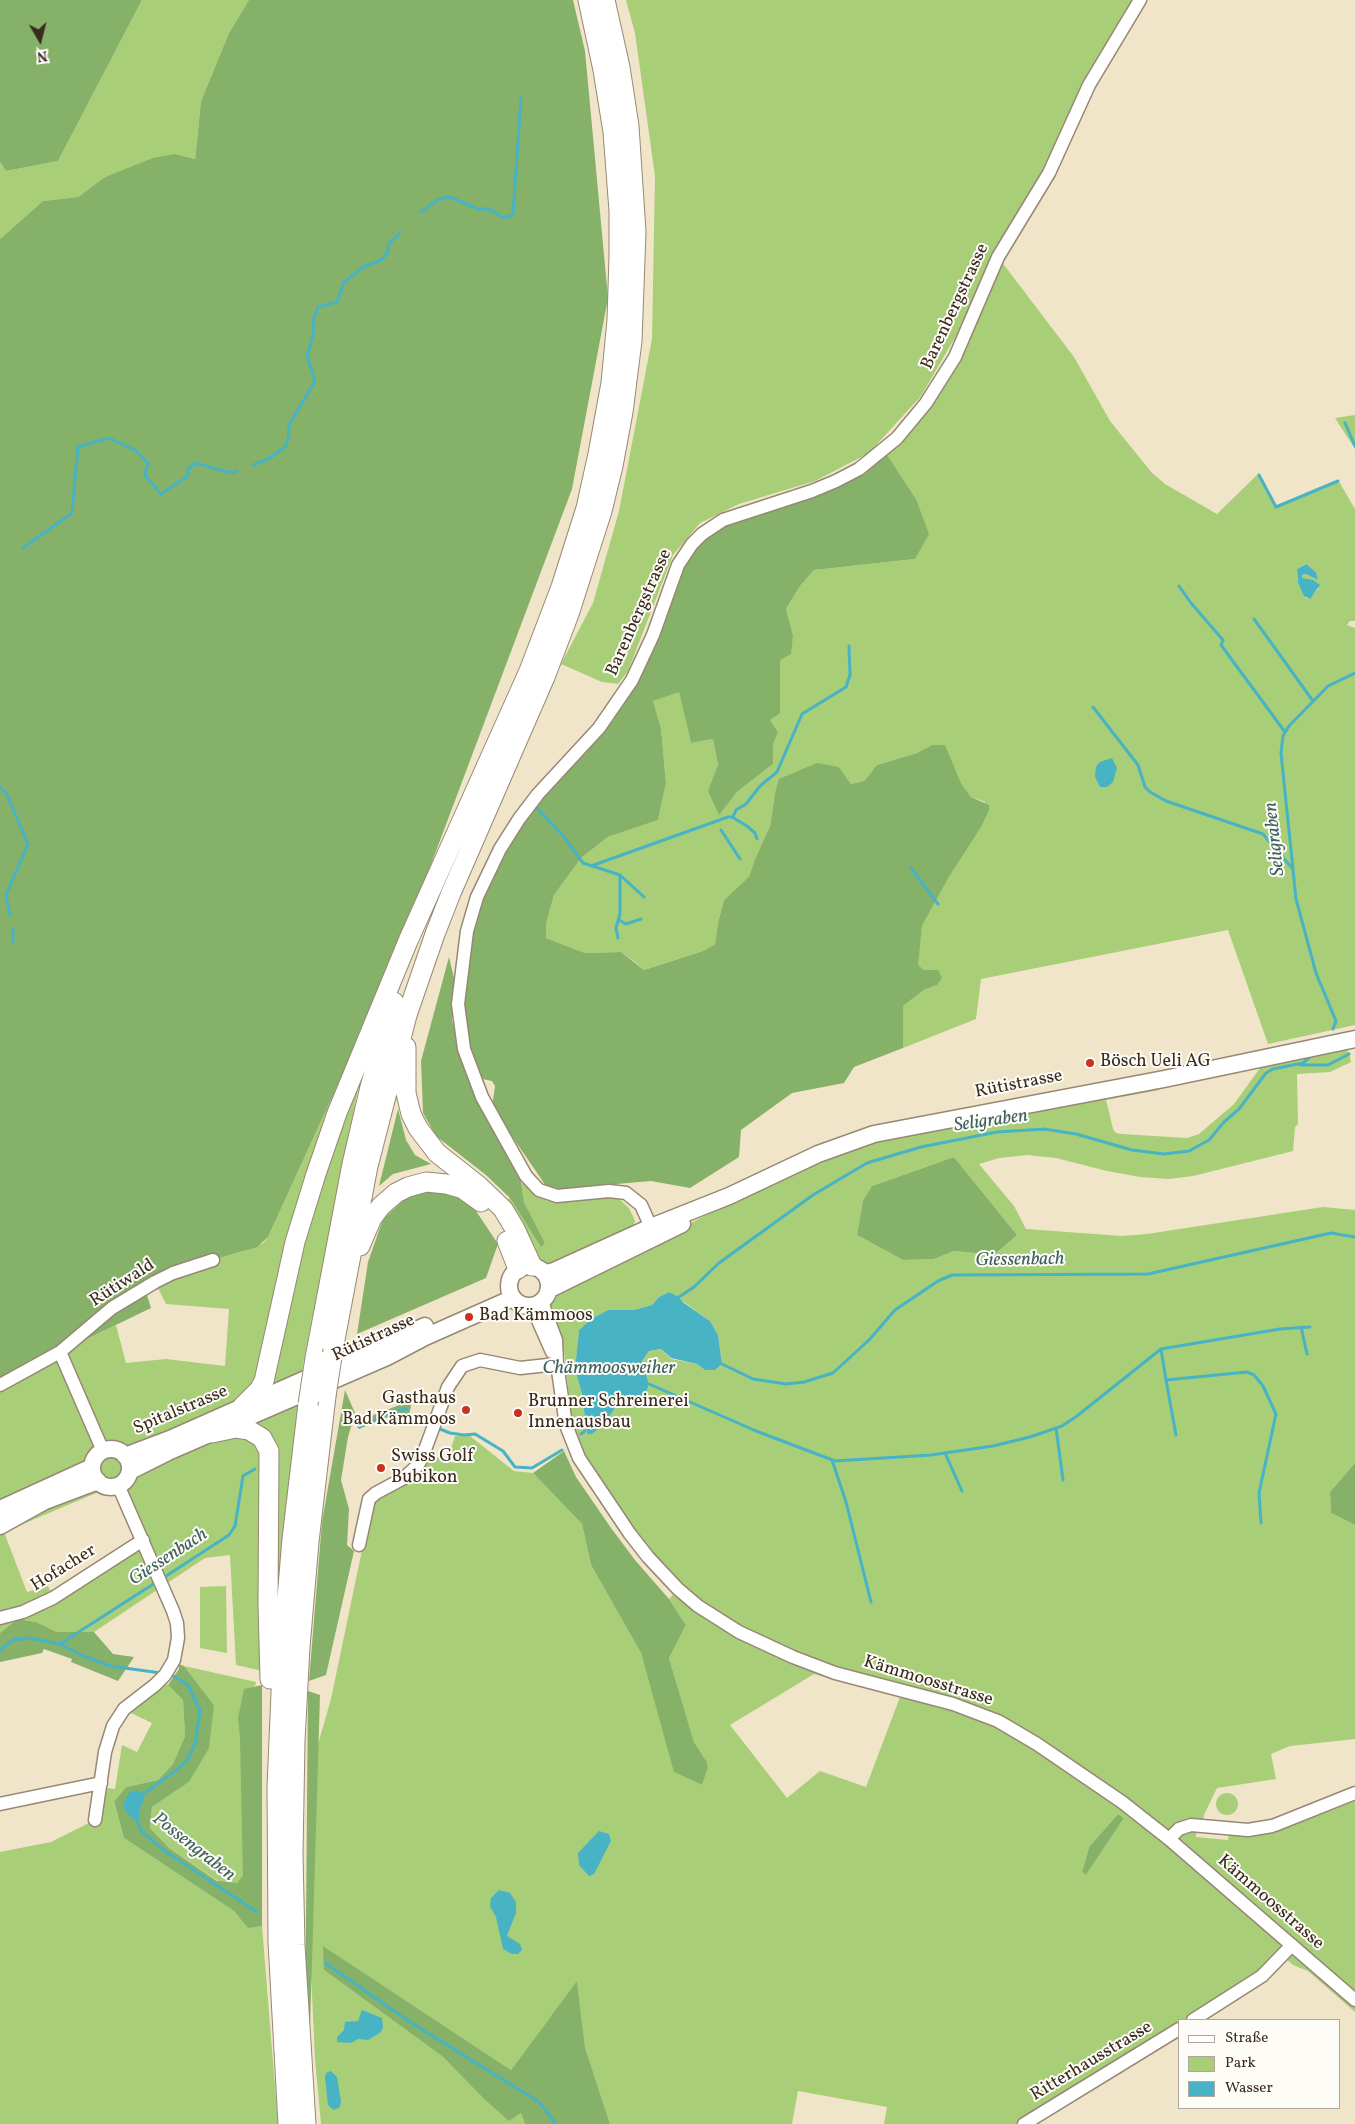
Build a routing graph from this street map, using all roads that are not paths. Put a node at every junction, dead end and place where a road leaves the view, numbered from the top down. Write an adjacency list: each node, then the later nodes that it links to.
1 (588, 0): 4 (highway)
2 (605, 0): 5 (highway)
3 (1140, 0): 7 (street, Barenbergstrasse)
4 (459, 830): 15 (highway); 31 (highway, bridge)
5 (408, 1015): 9 (highway); 11 (highway)
6 (1355, 1040): 7 (main road, Rütistrasse)
7 (653, 1232): 9 (main road, Rütistrasse)
8 (213, 1260): 12 (street, Rütiwald)
9 (537, 1284): 10 (main road); 10 (main road); 11 (highway); 13 (street, Kämmoosstrasse)
10 (511, 1294): 15 (main road, Rütistrasse)
11 (342, 1299): 37 (highway, bridge)
12 (60, 1352): 14 (street, Rütiwald); 17 (street)
13 (557, 1364): 24 (street); 30 (street, Kämmoosstrasse)
14 (0, 1385)
15 (249, 1408): 16 (main road, Spitalstrasse); 18 (main road, Spitalstrasse)
16 (212, 1433): 18 (main road, Spitalstrasse); 31 (highway)
17 (102, 1451): 18 (main road); 19 (main road)
18 (128, 1464): 20 (main road)
19 (95, 1474): 20 (main road); 21 (main road); 22 (main road)
20 (118, 1485): 23 (street)
21 (0, 1509)
22 (0, 1526)
23 (143, 1540): 25 (street, Hofacher); 26 (street)
24 (359, 1545)
25 (0, 1618)
26 (101, 1783): 28 (street); 29 (street)
27 (1355, 1793): 30 (street)
28 (0, 1804)
29 (95, 1820)
30 (1169, 1839): 32 (street, Kämmoosstrasse)
31 (277, 1840): 36 (highway)
32 (1292, 1945): 33 (street, Kämmoosstrasse); 34 (street)
33 (1355, 2000)
34 (1195, 2019)
35 (1178, 2030): 38 (street, Ritterhausstrasse)
36 (288, 2124)
37 (306, 2124)
38 (1024, 2124)

